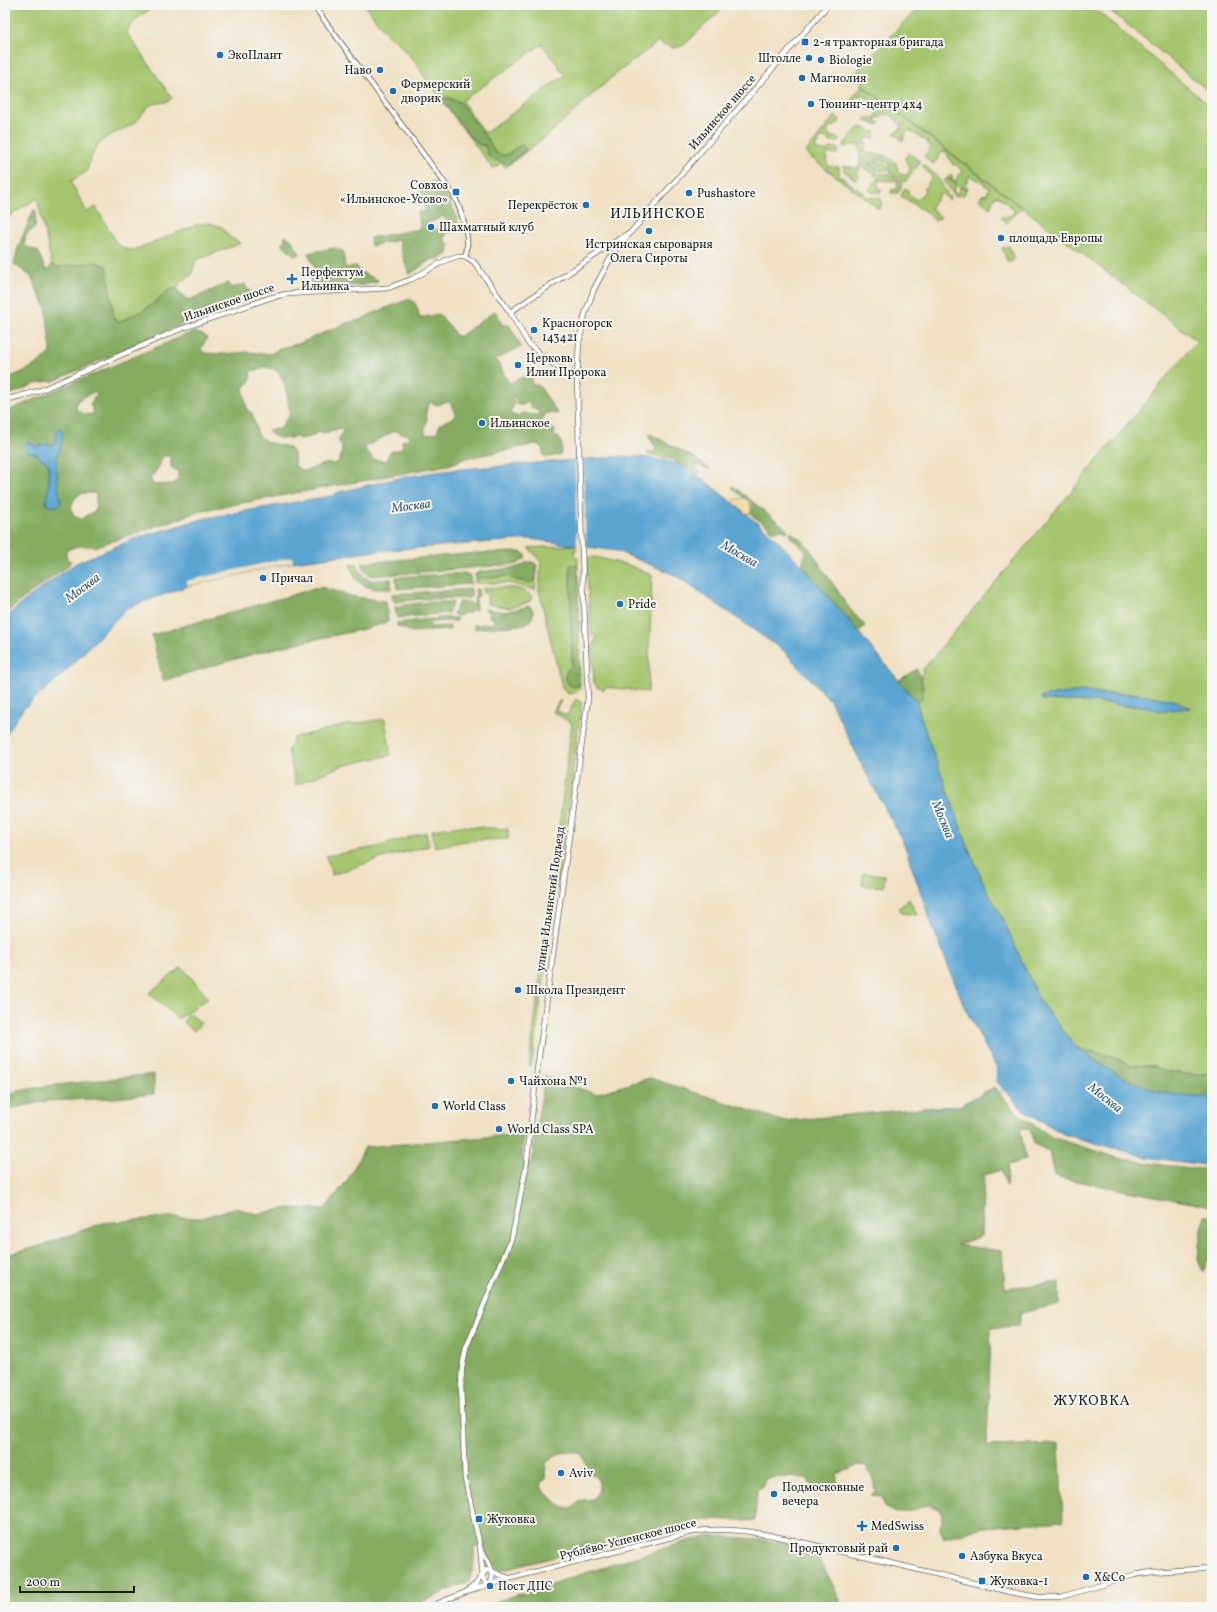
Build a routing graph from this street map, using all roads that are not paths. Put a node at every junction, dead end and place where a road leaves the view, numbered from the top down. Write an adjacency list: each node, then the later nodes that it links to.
1 (313, 5): 4 (street)
2 (828, 5): 3 (main road, Ильинское шоссе)
3 (630, 232): 5 (main road, Ильинское шоссе); 6 (main road, Ильинское шоссе)
4 (465, 256): 5 (main road); 7 (main road, Ильинское шоссе)
5 (510, 312): 6 (main road)
6 (577, 377): 8 (main road, Ильинское шоссе)
7 (5, 400)
8 (579, 448): 9 (main road, улица Ильинский Подъезд)
9 (480, 1546): 11 (main road, улица Ильинский Подъезд); 12 (main road, улица Ильинский Подъезд)
10 (1212, 1568): 13 (main road, Рублёво-Успенское шоссе)
11 (492, 1571): 12 (main road); 13 (main road); 14 (main road)
12 (482, 1574): 14 (main road); 15 (main road)
13 (511, 1578): 14 (main road, Рублёво-Успенское шоссе)
14 (490, 1584): 15 (main road, Рублёво-Успенское шоссе)
15 (466, 1592): 16 (main road, Рублёво-Успенское шоссе)
16 (429, 1607)

